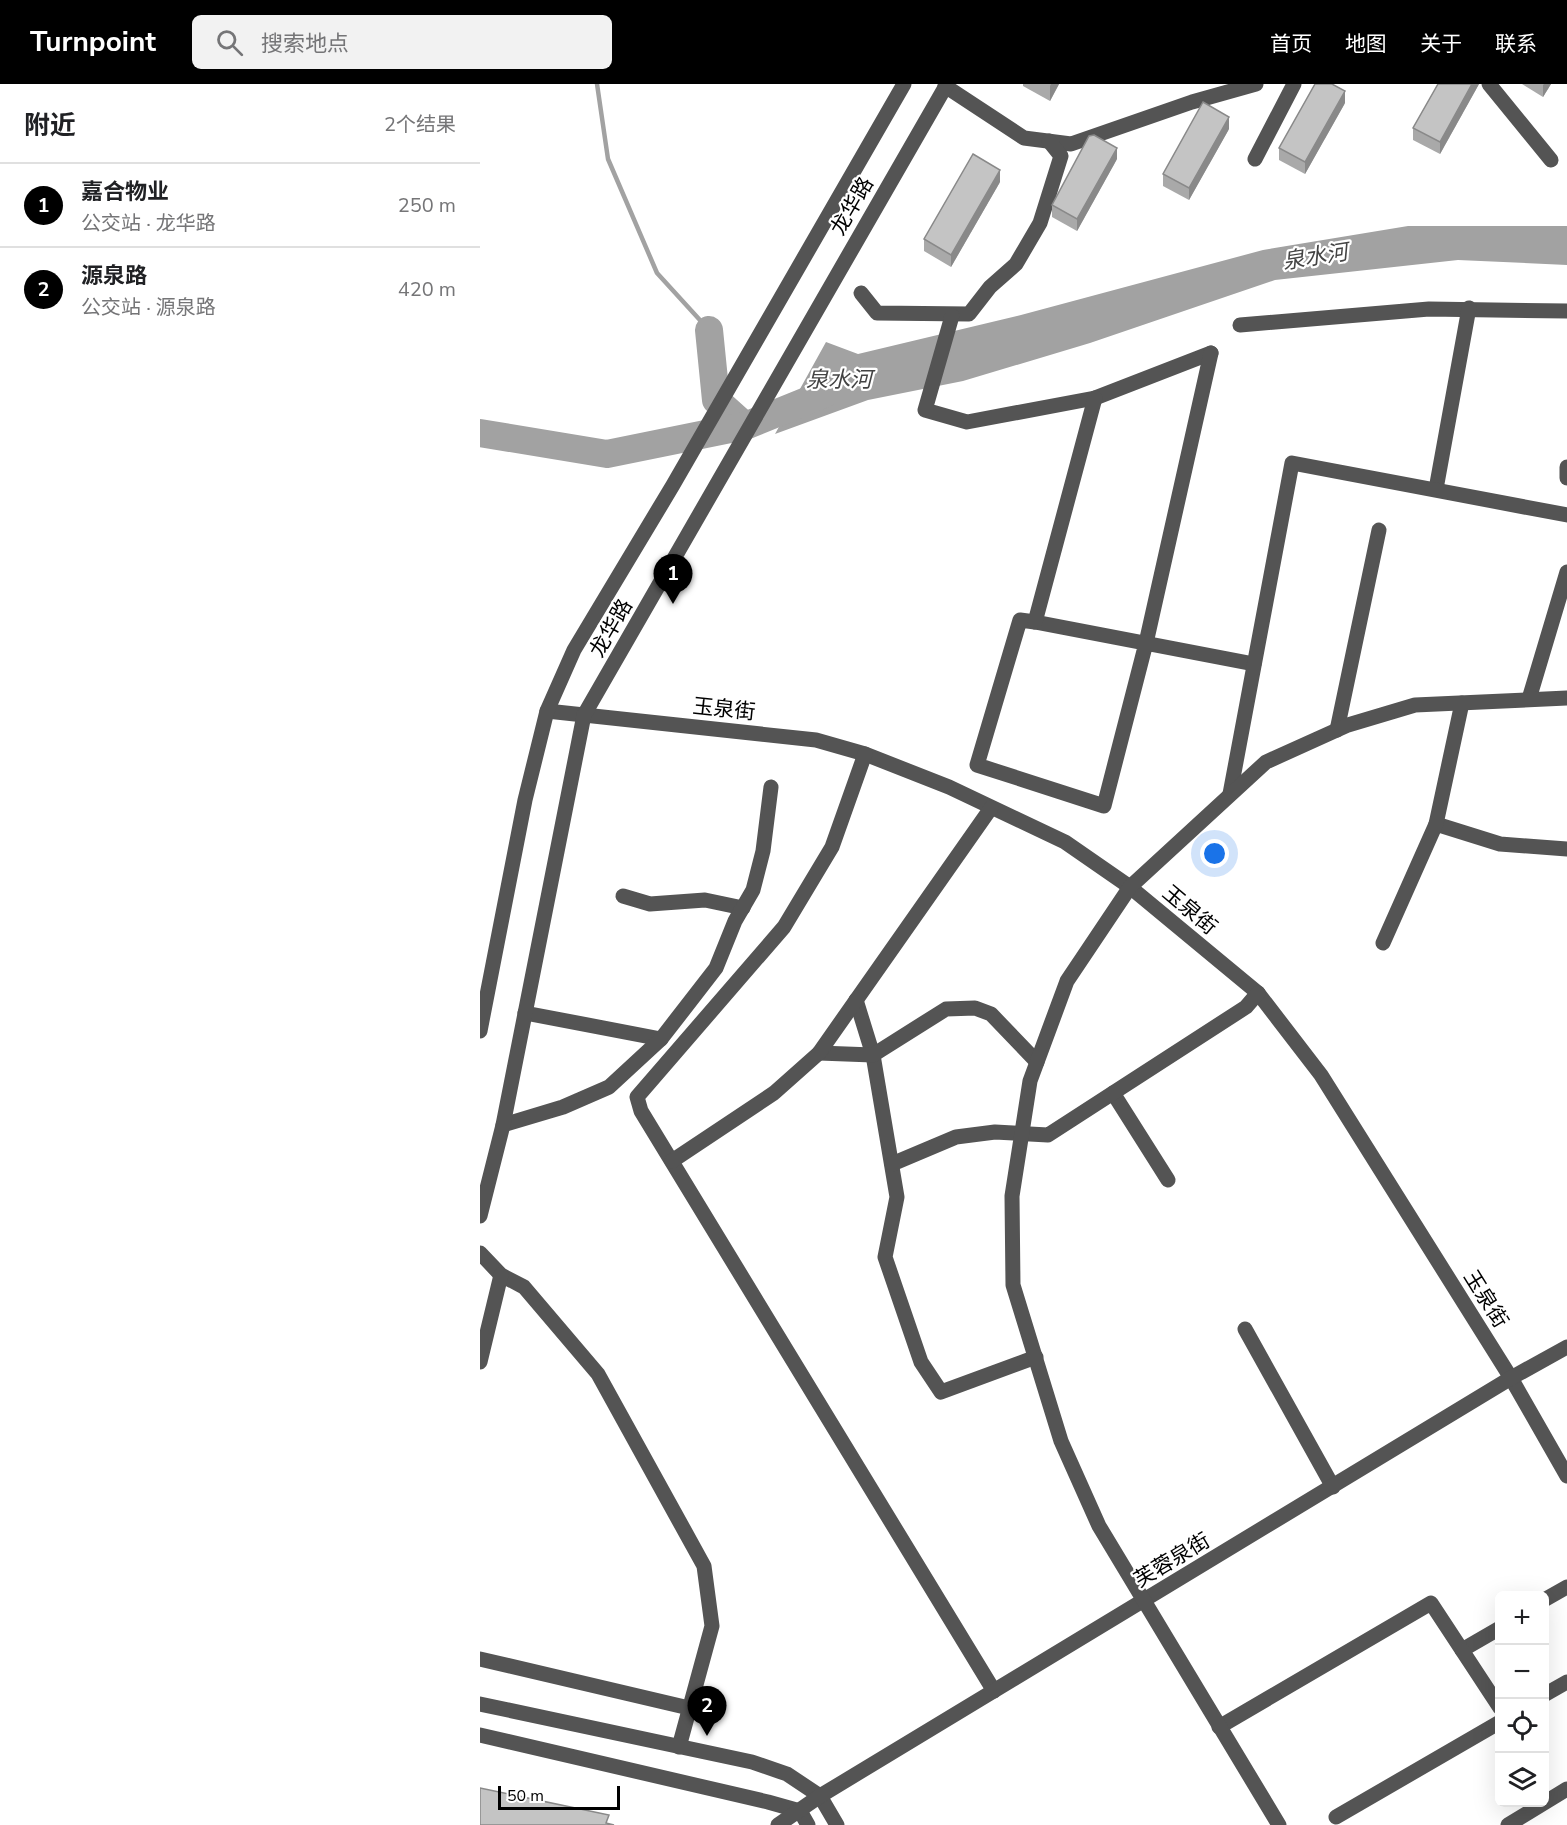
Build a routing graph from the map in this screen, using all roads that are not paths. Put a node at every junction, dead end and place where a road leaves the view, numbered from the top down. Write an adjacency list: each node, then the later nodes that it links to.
1 (904, 84): 29 (street, 龙华路)
2 (1208, 84): 7 (street)
3 (1256, 84): 7 (street)
4 (1294, 84): 9 (street)
5 (1490, 84): 10 (street)
6 (946, 85): 8 (street); 30 (street, 龙华路)
7 (1200, 100): 8 (street)
8 (1049, 141): 14 (street)
9 (1255, 159)
10 (1551, 160)
11 (861, 293): 14 (street)
12 (1469, 308): 13 (street); 15 (street); 19 (street)
13 (1567, 311)
14 (952, 316): 16 (street)
15 (1240, 325)
16 (1095, 398): 23 (street); 24 (street)
17 (1567, 467): 18 (street)
18 (1567, 478)
19 (1436, 489): 20 (street); 25 (street)
20 (1567, 515)
21 (1379, 530): 31 (street)
22 (1567, 572): 27 (street)
23 (1035, 622): 24 (street); 24 (street)
24 (1146, 644): 25 (street)
25 (1254, 664): 34 (street)
26 (1567, 698): 27 (street)
27 (1529, 699): 28 (street)
28 (1462, 703): 31 (street); 36 (street)
29 (547, 711): 30 (street, 玉泉街); 45 (street, 龙华路)
30 (584, 715): 32 (street, 玉泉街); 44 (street, 龙华路)
31 (1337, 730): 34 (street)
32 (865, 754): 35 (street, 玉泉街); 53 (street)
33 (771, 787): 40 (street)
34 (1230, 794): 38 (street)
35 (991, 808): 38 (street, 玉泉街); 43 (street)
36 (1436, 824): 37 (street); 41 (street)
37 (1567, 849)
38 (1130, 887): 42 (street, 玉泉街); 49 (street)
39 (623, 896): 40 (street)
40 (743, 908): 46 (street)
41 (1383, 943)
42 (1258, 993): 50 (street); 64 (street, 玉泉街)
43 (856, 1000): 47 (street); 48 (street)
44 (525, 1013): 46 (street); 51 (street, 龙华路)
45 (480, 1031)
46 (661, 1039): 51 (street)
47 (819, 1053): 48 (street); 53 (street)
48 (873, 1055): 49 (street); 54 (street)
49 (1037, 1062): 52 (street)
50 (1113, 1093): 52 (street); 56 (street)
51 (503, 1125): 55 (street, 龙华路)
52 (1022, 1134): 54 (street); 62 (street)
53 (672, 1161): 74 (street)
54 (892, 1164): 62 (street)
55 (484, 1170): 57 (street, 龙华路)
56 (1168, 1180)
57 (480, 1216)
58 (480, 1252): 59 (street)
59 (501, 1275): 63 (street); 77 (street)
60 (1245, 1329): 66 (street)
61 (1567, 1347): 64 (street, 芙蓉泉街)
62 (1036, 1357): 69 (street)
63 (480, 1362)
64 (1511, 1378): 65 (street, 玉泉街); 66 (street, 芙蓉泉街)
65 (1567, 1476)
66 (1333, 1487): 69 (street, 芙蓉泉街)
67 (1567, 1587): 68 (street)
68 (1549, 1598)
69 (1143, 1602): 74 (street, 芙蓉泉街); 80 (street)
70 (1495, 1631): 71 (street)
71 (1462, 1650): 78 (street); 80 (street)
72 (480, 1659): 77 (street)
73 (1567, 1682): 75 (street)
74 (994, 1692): 84 (street, 芙蓉泉街)
75 (1549, 1693)
76 (480, 1704): 82 (street)
77 (690, 1708): 82 (street)
78 (1495, 1712)
79 (1495, 1722): 88 (street)
80 (1219, 1727): 92 (street)
81 (480, 1735): 87 (street)
82 (679, 1747): 84 (street)
83 (1567, 1789): 85 (street)
84 (820, 1796): 87 (street, 芙蓉泉街); 91 (street)
85 (1549, 1798)
86 (1534, 1807): 93 (street)
87 (800, 1811): 89 (street, 芙蓉泉街); 90 (street)
88 (1336, 1817)
89 (778, 1825)
90 (808, 1825)
91 (837, 1825)
92 (1279, 1825)
93 (1508, 1825)

